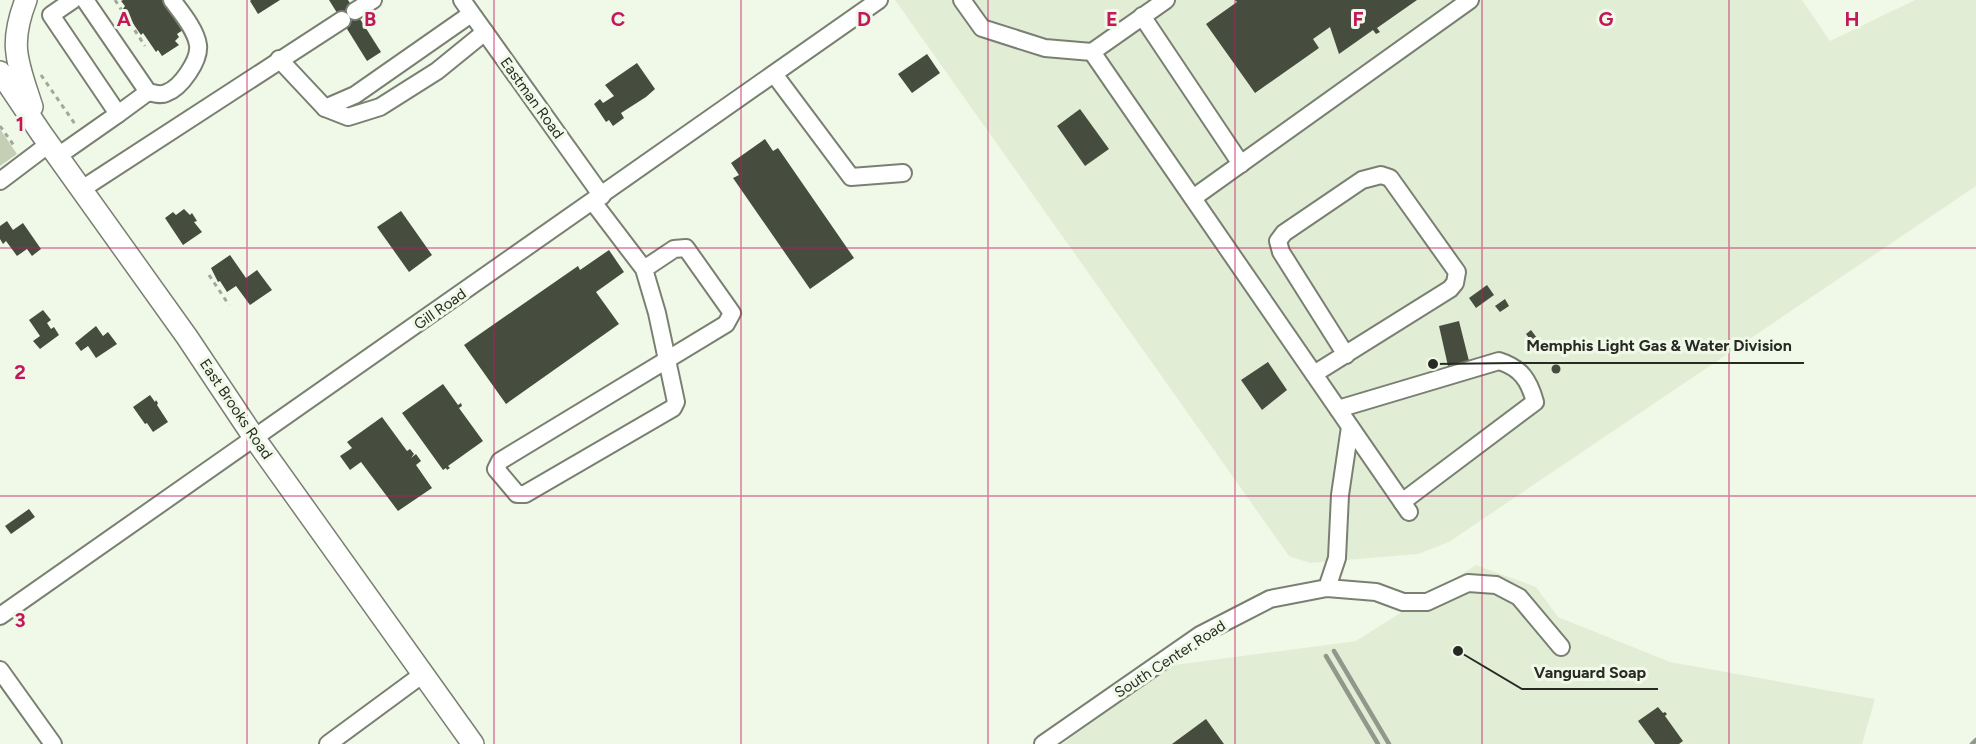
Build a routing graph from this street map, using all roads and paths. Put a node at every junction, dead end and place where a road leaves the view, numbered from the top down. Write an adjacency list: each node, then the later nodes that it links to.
1 (26, 0): 25 (main road)
2 (73, 0): 22 (street)
3 (85, 0): 20 (street)
4 (115, 0): 14 (path)
5 (172, 0): 20 (street)
6 (373, 0): 16 (street)
7 (879, 0): 19 (street, Gill Road)
8 (962, 0): 15 (street)
9 (1166, 0): 12 (street)
10 (1470, 0): 27 (street)
11 (467, 7): 13 (street, Eastman Road); 21 (street)
12 (1142, 16): 15 (street); 27 (street)
13 (485, 32): 21 (street); 32 (street, Eastman Road)
14 (145, 46)
15 (1092, 52): 31 (street)
16 (279, 59): 21 (street); 30 (street)
17 (36, 68): 24 (path)
18 (0, 72): 25 (main road, East Brooks Road)
19 (774, 74): 28 (street); 32 (street, Gill Road)
20 (148, 92): 22 (street)
21 (325, 108)
22 (118, 114): 24 (street)
23 (0, 126): 26 (path)
24 (84, 137): 25 (street)
25 (50, 145): 29 (street); 30 (main road, East Brooks Road)
26 (15, 147)
27 (1241, 164): 31 (street)
28 (903, 173)
29 (0, 181)
30 (82, 189): 41 (main road, East Brooks Road)
31 (1193, 198): 38 (street)
32 (598, 199): 33 (street, Eastman Road); 41 (street, Gill Road)
33 (644, 269): 37 (street); 37 (street)
34 (209, 275): 35 (path)
35 (230, 305)
36 (1346, 355): 36 (street); 38 (street)
37 (666, 360): 37 (street)
38 (1314, 374): 39 (street)
39 (1338, 409): 40 (street); 40 (street)
40 (1350, 427): 42 (street)
41 (255, 439): 43 (street, Gill Road); 46 (main road, East Brooks Road)
42 (1327, 588): 44 (street, South Center Road); 47 (street, South Center Road)
43 (0, 616)
44 (1561, 647)
45 (0, 670): 48 (street)
46 (423, 674): 49 (street); 50 (main road, East Brooks Road)
47 (1062, 738): 51 (street, South Center Road)
48 (53, 744)
49 (328, 744)
50 (473, 744)
51 (1043, 744)

